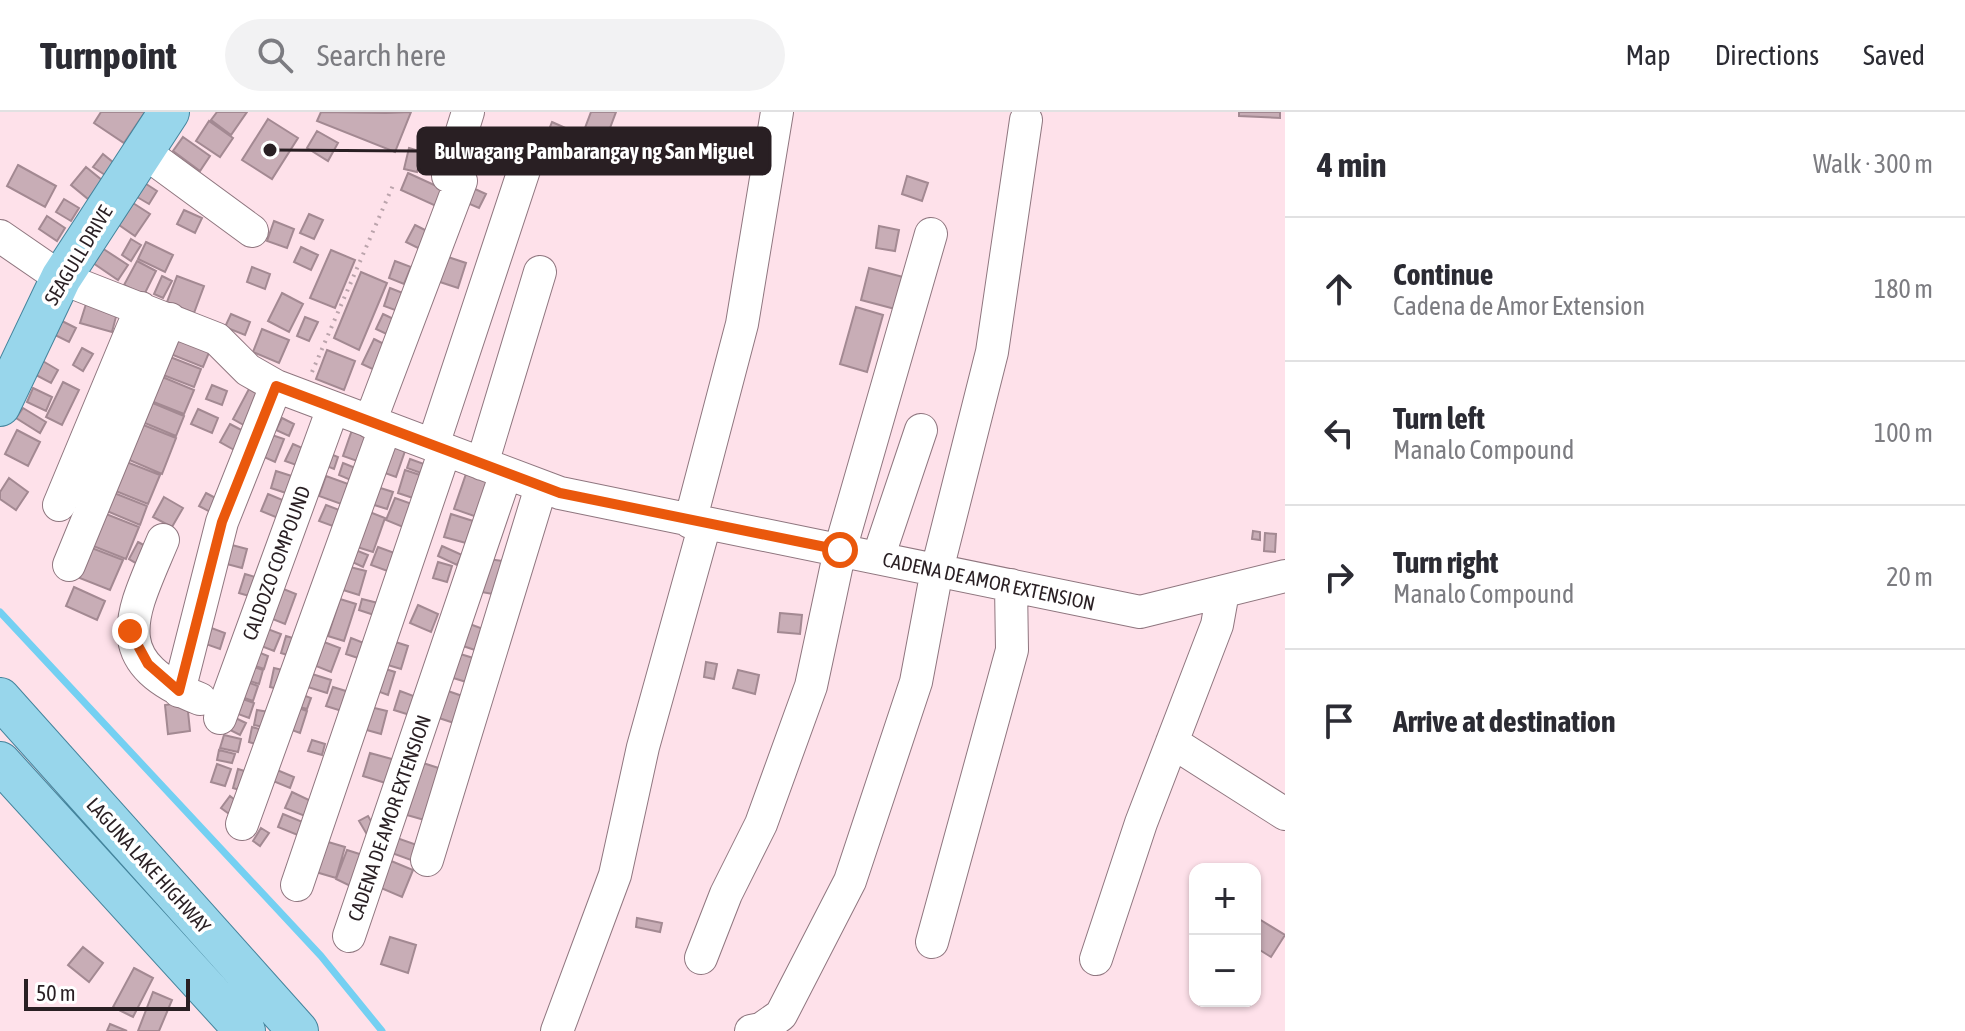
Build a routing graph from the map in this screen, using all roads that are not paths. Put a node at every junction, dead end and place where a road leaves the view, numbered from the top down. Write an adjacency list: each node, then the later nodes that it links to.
1 (169, 112): 5 (main road, SEAGULL DRIVE)
2 (468, 112): 16 (street)
3 (777, 112): 22 (street)
4 (1026, 120): 27 (street)
5 (143, 151): 7 (street); 11 (main road, SEAGULL DRIVE)
6 (528, 158): 18 (street)
7 (252, 231)
8 (931, 234): 24 (street)
9 (0, 236): 11 (street, CADENA DE AMOR EXTENSION)
10 (540, 272): 19 (street)
11 (61, 278): 12 (street, CADENA DE AMOR EXTENSION); 14 (main road, SEAGULL DRIVE)
12 (156, 314): 13 (street, CADENA DE AMOR EXTENSION); 21 (street); 26 (street)
13 (289, 391): 15 (street, CADENA DE AMOR EXTENSION); 32 (street)
14 (0, 406)
15 (333, 408): 16 (street, CADENA DE AMOR EXTENSION); 32 (street, CALDOZO COMPOUND)
16 (378, 425): 18 (street, CADENA DE AMOR EXTENSION); 36 (street)
17 (921, 430): 25 (street)
18 (439, 448): 19 (street, CADENA DE AMOR EXTENSION); 38 (street)
19 (494, 468): 20 (street, CADENA DE AMOR EXTENSION); 39 (street, CADENA DE AMOR EXTENSION)
20 (541, 487): 22 (street, CADENA DE AMOR EXTENSION); 37 (street)
21 (59, 505)
22 (698, 523): 24 (street, CADENA DE AMOR EXTENSION); 45 (street)
23 (163, 540): 32 (street)
24 (840, 550): 25 (street, CADENA DE AMOR EXTENSION); 41 (street)
25 (878, 558): 27 (street, CADENA DE AMOR EXTENSION)
26 (69, 565)
27 (937, 570): 29 (street, CADENA DE AMOR EXTENSION); 46 (street)
28 (1285, 576): 30 (street, CADENA DE AMOR EXTENSION)
29 (1011, 585): 30 (street, CADENA DE AMOR EXTENSION); 40 (street)
30 (1223, 592): 33 (street)
31 (0, 698): 44 (main road, LAGUNA LAKE HIGHWAY)
32 (199, 703)
33 (1172, 742): 35 (street); 42 (street)
34 (0, 762): 43 (main road, LAGUNA LAKE HIGHWAY)
35 (1285, 814)
36 (242, 824)
37 (427, 860)
38 (297, 885)
39 (349, 936)
40 (932, 942)
41 (701, 958)
42 (1096, 959)
43 (245, 1031)
44 (298, 1031)
45 (557, 1031)
46 (751, 1031)

